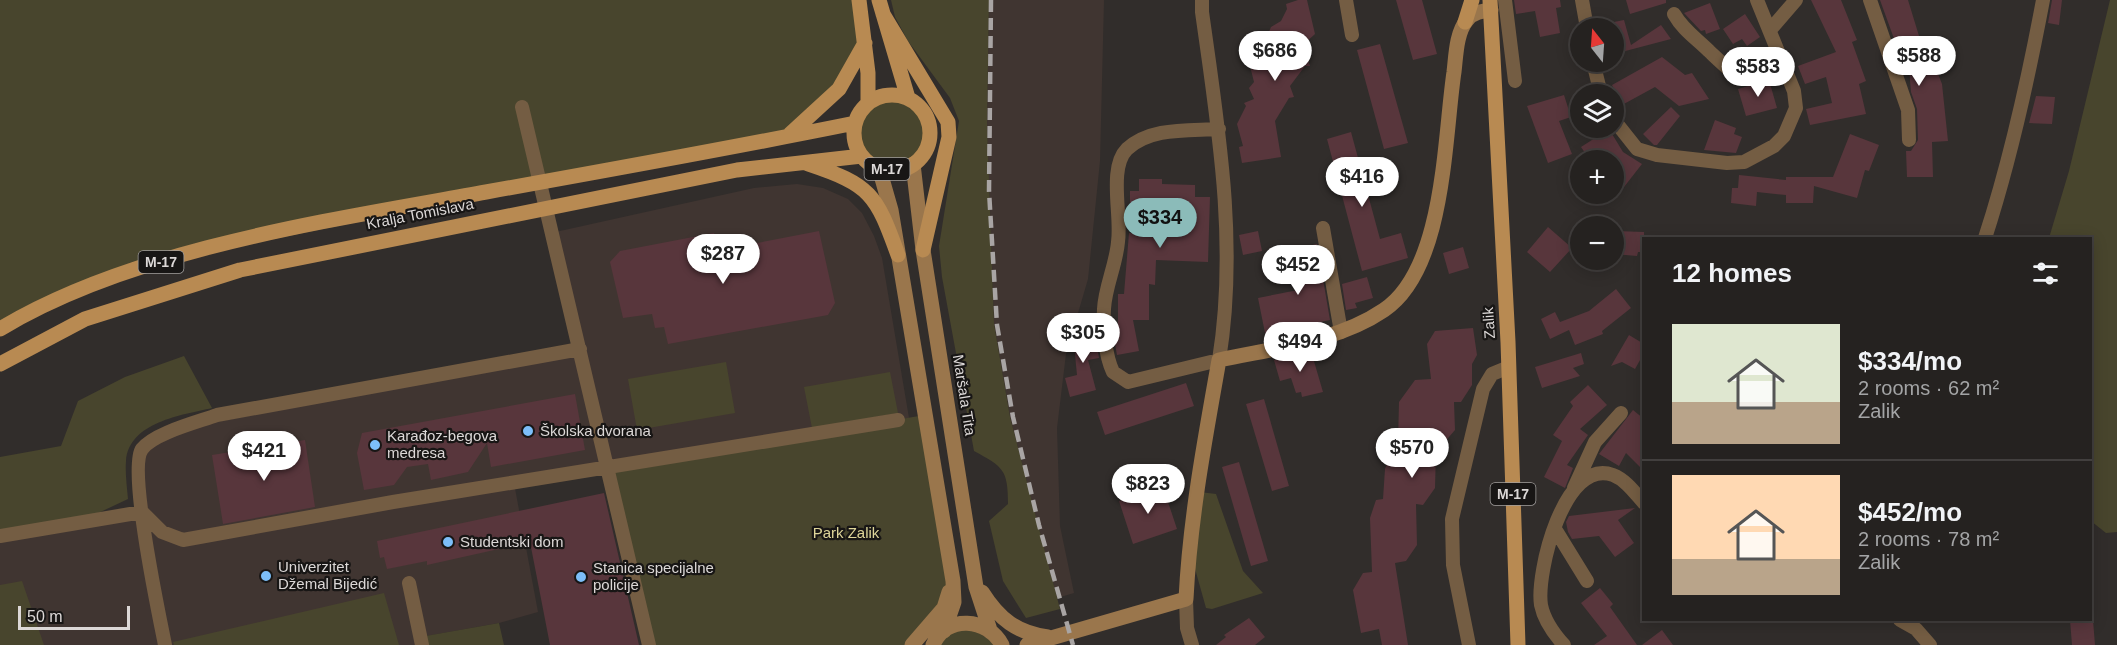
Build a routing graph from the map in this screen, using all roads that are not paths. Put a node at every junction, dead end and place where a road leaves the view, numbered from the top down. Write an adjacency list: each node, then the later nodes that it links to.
1 (859, 0): 18 (main road)
2 (1202, 0): 25 (street)
3 (1346, 0): 17 (street)
4 (1472, 0): 15 (main road)
5 (1505, 0): 20 (street)
6 (1582, 0): 14 (street)
7 (1757, 0): 16 (street)
8 (1796, 0): 16 (street)
9 (1870, 0): 28 (street)
10 (2043, 0): 36 (street)
11 (1491, 5): 15 (street); 44 (main road, Zalik / M-17)
12 (881, 7): 21 (main road, M-17); 37 (main road)
13 (1674, 14): 19 (street)
14 (1585, 18)
15 (1465, 22): 40 (street)
16 (1770, 30): 19 (street)
17 (1352, 34)
18 (865, 43): 22 (main road); 27 (main road)
19 (1785, 64): 26 (street)
20 (1515, 81)
21 (908, 98): 22 (main road); 31 (main road, M-17)
22 (868, 103): 24 (main road)
23 (522, 107): 33 (street)
24 (855, 123): 27 (main road, Kralja Tomislava / M-17); 29 (main road, M-17)
25 (1219, 129): 42 (street); 42 (street)
26 (1624, 133)
27 (788, 135): 33 (main road, Kralja Tomislava / M-17)
28 (1909, 140)
29 (862, 156): 30 (main road, Kralja Tomislava / M-17); 32 (main road, M-17)
30 (802, 162): 34 (main road, Kralja Tomislava / M-17); 38 (main road)
31 (913, 164): 32 (main road, M-17); 37 (street, Maršala Tita)
32 (879, 168): 38 (street)
33 (540, 182): 34 (street); 39 (main road, Kralja Tomislava / M-17)
34 (545, 209): 41 (street); 43 (main road, Kralja Tomislava / M-17)
35 (1323, 228): 40 (street)
36 (1985, 237)
37 (923, 250): 54 (street, Maršala Tita)
38 (898, 255): 53 (street)
39 (0, 329)
40 (1341, 332): 42 (street)
41 (580, 349): 47 (street); 50 (street)
42 (1220, 360): 57 (street)
43 (0, 364)
44 (1509, 367): 68 (street); 69 (main road, Zalik / M-17)
45 (1621, 413): 48 (street)
46 (898, 420): 47 (street)
47 (607, 468): 50 (street); 65 (street)
48 (1573, 490): 49 (street); 51 (street)
49 (1642, 501)
50 (142, 512): 52 (street); 63 (street)
51 (1554, 529): 55 (street); 70 (street)
52 (0, 536)
53 (953, 581): 60 (street); 66 (street)
54 (975, 581): 59 (street, Maršala Tita); 61 (street)
55 (1587, 581)
56 (409, 583): 64 (street)
57 (1186, 599): 61 (street); 67 (street)
58 (1902, 621): 71 (street)
59 (995, 636): 60 (street); 62 (street)
60 (936, 640)
61 (1050, 641): 62 (street)
62 (1028, 644)
63 (165, 645)
64 (422, 645)
65 (648, 645)
66 (912, 645)
67 (1192, 645)
68 (1469, 645)
69 (1518, 645)
70 (1564, 645)
71 (1930, 645)

